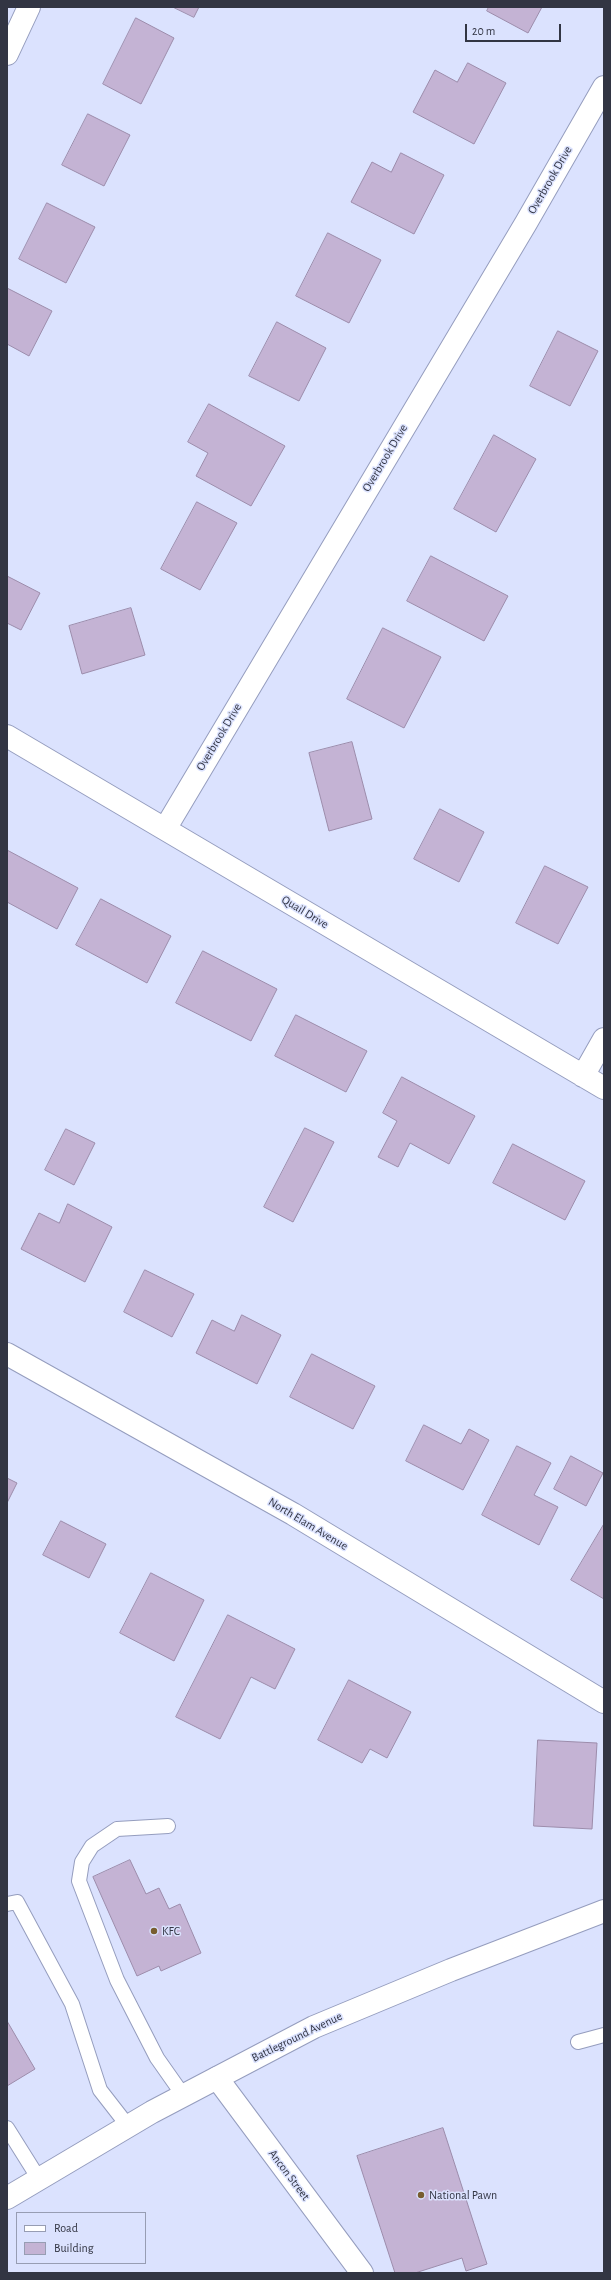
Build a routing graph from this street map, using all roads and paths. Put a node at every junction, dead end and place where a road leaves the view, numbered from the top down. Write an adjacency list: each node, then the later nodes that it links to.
1 (29, 7): 2 (street)
2 (7, 54)
3 (604, 87): 5 (street, Overbrook Drive)
4 (7, 736): 5 (street, Quail Drive)
5 (164, 829): 7 (street, Quail Drive)
6 (604, 1039): 7 (street)
7 (583, 1076): 8 (street, Quail Drive)
8 (604, 1088)
9 (7, 1354): 10 (street, North Elam Avenue)
10 (604, 1702)
11 (168, 1826): 17 (lane)
12 (7, 1904): 18 (lane)
13 (604, 1911): 16 (street, Battleground Avenue)
14 (604, 2035): 15 (lane)
15 (578, 2042)
16 (217, 2078): 17 (street, Battleground Avenue); 22 (street, Ancon Street)
17 (183, 2095): 18 (street, Battleground Avenue)
18 (128, 2126): 20 (street, Battleground Avenue)
19 (7, 2128): 20 (lane)
20 (39, 2179): 21 (street, Battleground Avenue)
21 (7, 2198)
22 (362, 2273)

